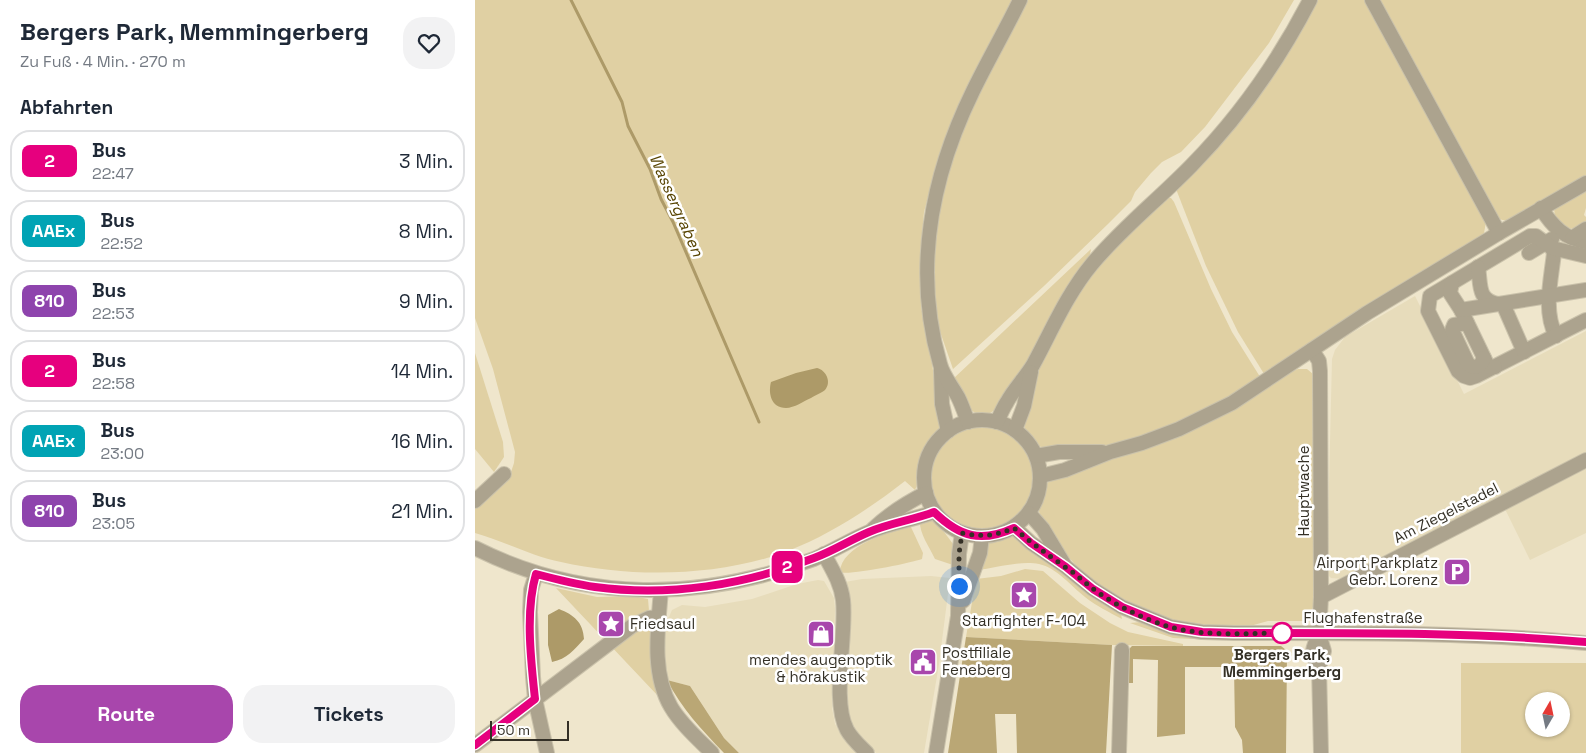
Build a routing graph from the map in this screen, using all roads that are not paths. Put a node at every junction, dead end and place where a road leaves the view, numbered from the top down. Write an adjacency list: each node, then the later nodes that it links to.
1 (1020, 0): 23 (street)
2 (1310, 0): 24 (street)
3 (1372, 0): 7 (street)
4 (1586, 183): 5 (street)
5 (1541, 208): 7 (street); 8 (street)
6 (1586, 229): 8 (street)
7 (1499, 233): 21 (street)
8 (1566, 235): 9 (street); 10 (street)
9 (1586, 242)
10 (1549, 245): 11 (street); 12 (street); 13 (street); 16 (street)
11 (1529, 253)
12 (1586, 256)
13 (1478, 267): 14 (street); 17 (street)
14 (1452, 283): 18 (street); 25 (street)
15 (1586, 290): 16 (street)
16 (1549, 296): 17 (street); 20 (street)
17 (1500, 304): 18 (street); 22 (street)
18 (1464, 316): 25 (street)
19 (1586, 320): 20 (street)
20 (1556, 336): 22 (street)
21 (1312, 350): 30 (street); 48 (street, Hauptwache)
22 (1524, 352): 25 (street)
23 (941, 366): 26 (street); 28 (street)
24 (1032, 366): 27 (street); 29 (street)
25 (1495, 368)
26 (968, 422): 27 (street); 28 (street)
27 (997, 422): 29 (street)
28 (948, 430): 35 (street)
29 (1015, 430): 31 (street)
30 (1110, 452): 31 (street); 34 (street)
31 (1036, 456): 34 (street)
32 (1586, 460): 48 (street, Am Ziegelstadel)
33 (504, 474): 36 (street)
34 (1041, 476): 38 (street)
35 (926, 493): 37 (street); 40 (street)
36 (475, 501)
37 (934, 512): 40 (street); 41 (street)
38 (1029, 513): 39 (street); 45 (street, Flughafenstraße)
39 (1014, 528): 42 (street); 45 (street, Flughafenstraße)
40 (870, 531): 44 (street)
41 (962, 533): 42 (street); 49 (street)
42 (983, 536): 49 (street)
43 (475, 548): 46 (street)
44 (824, 554): 47 (street); 58 (street)
45 (1066, 567): 51 (street, Flughafenstraße)
46 (536, 574): 47 (street); 54 (street)
47 (661, 590): 50 (street)
48 (1321, 597): 51 (street, Hauptwache)
49 (958, 616): 59 (street)
50 (659, 617): 54 (street); 57 (street)
51 (1319, 634): 52 (street, Flughafenstraße); 61 (street, Hauptwache)
52 (1586, 642)
53 (1122, 650): 60 (street)
54 (535, 699): 55 (street); 56 (street)
55 (475, 745)
56 (547, 753)
57 (712, 753)
58 (867, 753)
59 (936, 753)
60 (1119, 753)
61 (1321, 753)

